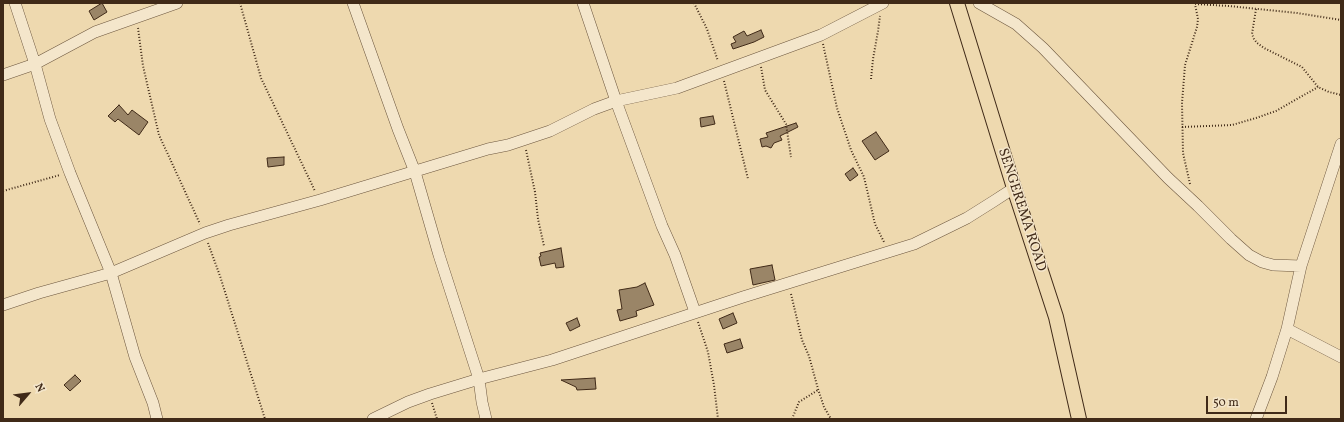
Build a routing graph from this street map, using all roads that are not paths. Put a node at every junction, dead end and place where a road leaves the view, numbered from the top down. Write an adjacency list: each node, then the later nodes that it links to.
1 (15, 3): 8 (street)
2 (176, 3): 8 (street)
3 (352, 3): 12 (street)
4 (583, 3): 10 (street)
5 (957, 3): 13 (main road, SENGEREMA ROAD)
6 (979, 3): 14 (street)
7 (882, 4): 10 (street)
8 (34, 64): 9 (street); 15 (street)
9 (3, 75)
10 (616, 101): 12 (street); 17 (street)
11 (1341, 144): 14 (street)
12 (415, 172): 15 (street); 20 (street)
13 (1014, 188): 17 (street); 24 (main road, SENGEREMA ROAD)
14 (1301, 266): 18 (street)
15 (111, 273): 16 (street); 21 (street)
16 (3, 305)
17 (695, 312): 20 (street)
18 (1287, 329): 19 (street); 25 (street)
19 (1341, 357)
20 (479, 379): 22 (street); 23 (street)
21 (157, 419)
22 (373, 419)
23 (486, 419)
24 (1079, 419)
25 (1256, 419)

